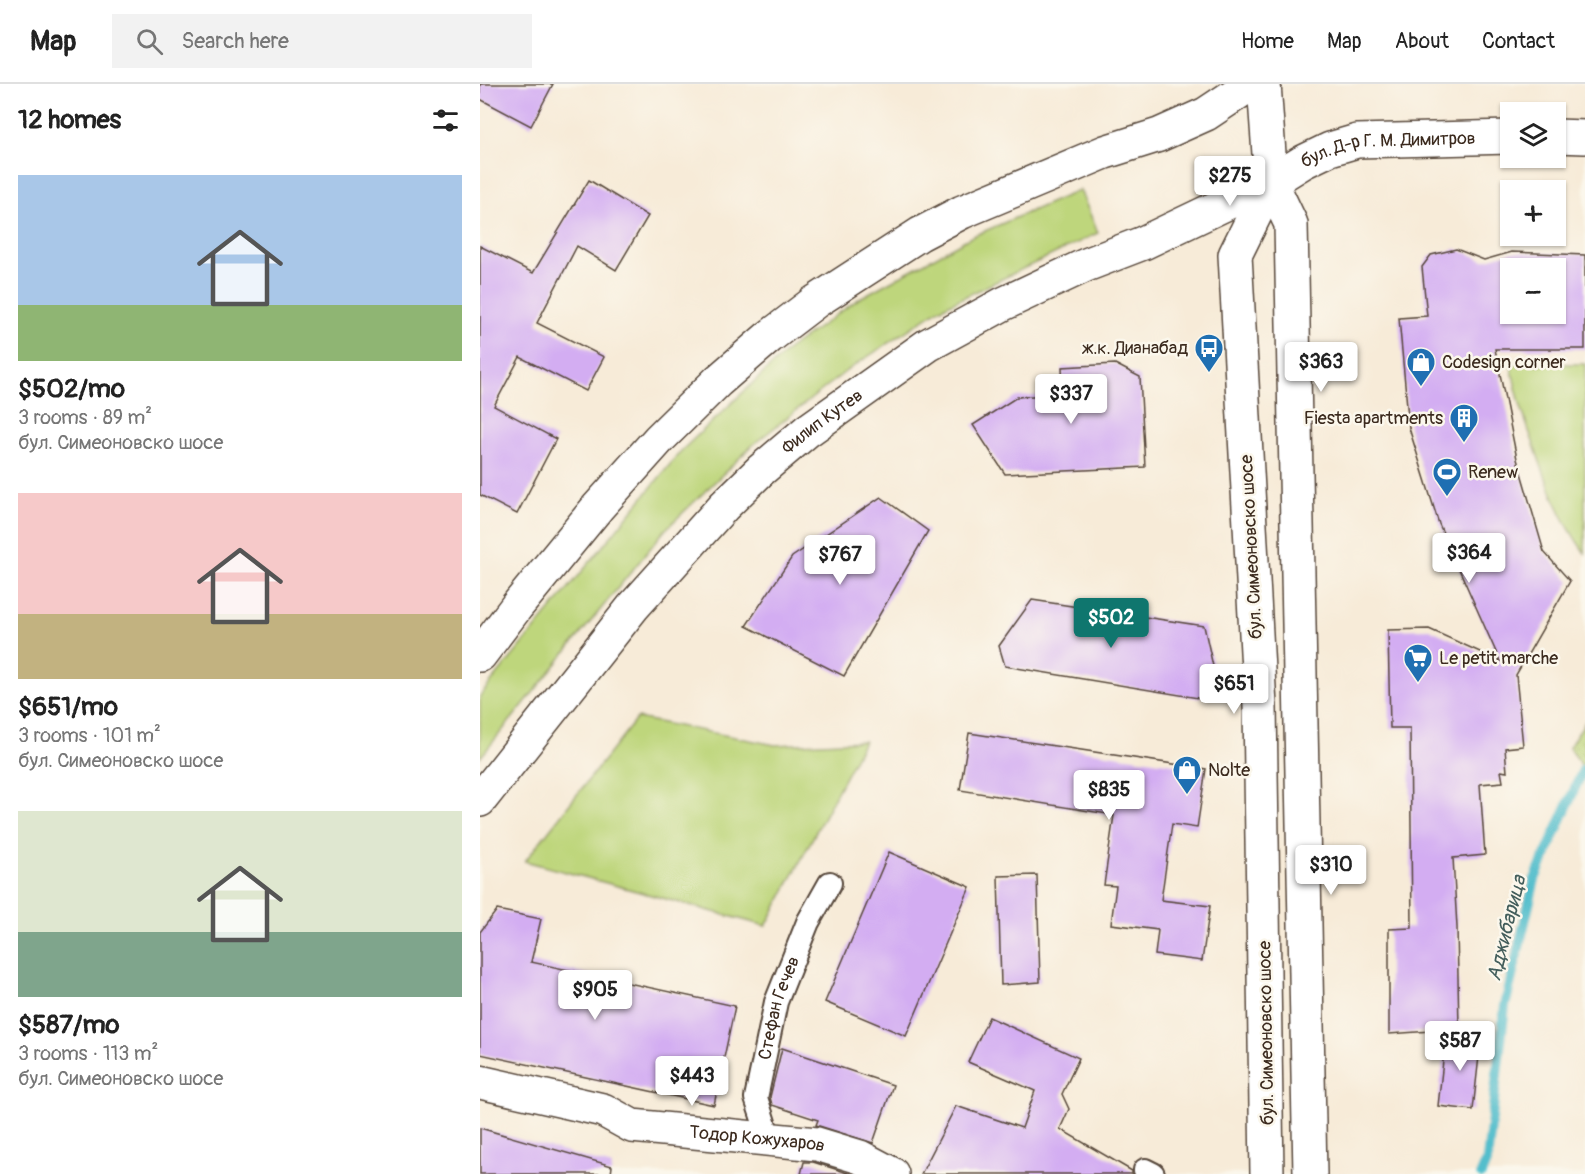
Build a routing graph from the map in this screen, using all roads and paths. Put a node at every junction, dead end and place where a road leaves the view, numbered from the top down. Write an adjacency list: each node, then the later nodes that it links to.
1 (1251, 84): 7 (main road)
2 (1264, 84): 6 (main road)
3 (1566, 136): 4 (main road)
4 (1585, 136)
5 (1500, 137): 6 (main road, бул. Д-р Г. М. Димитров)
6 (1271, 182): 8 (main road, Филип Кутев); 13 (main road, бул. Симеоновско шосе); 14 (main road)
7 (480, 655)
8 (480, 800)
9 (830, 883): 11 (lane, Стефан Гечев)
10 (480, 1082): 11 (main road, Тодор Кожухаров)
11 (769, 1138): 12 (main road, Тодор Кожухаров)
12 (892, 1174)
13 (1267, 1174)
14 (1310, 1174)

